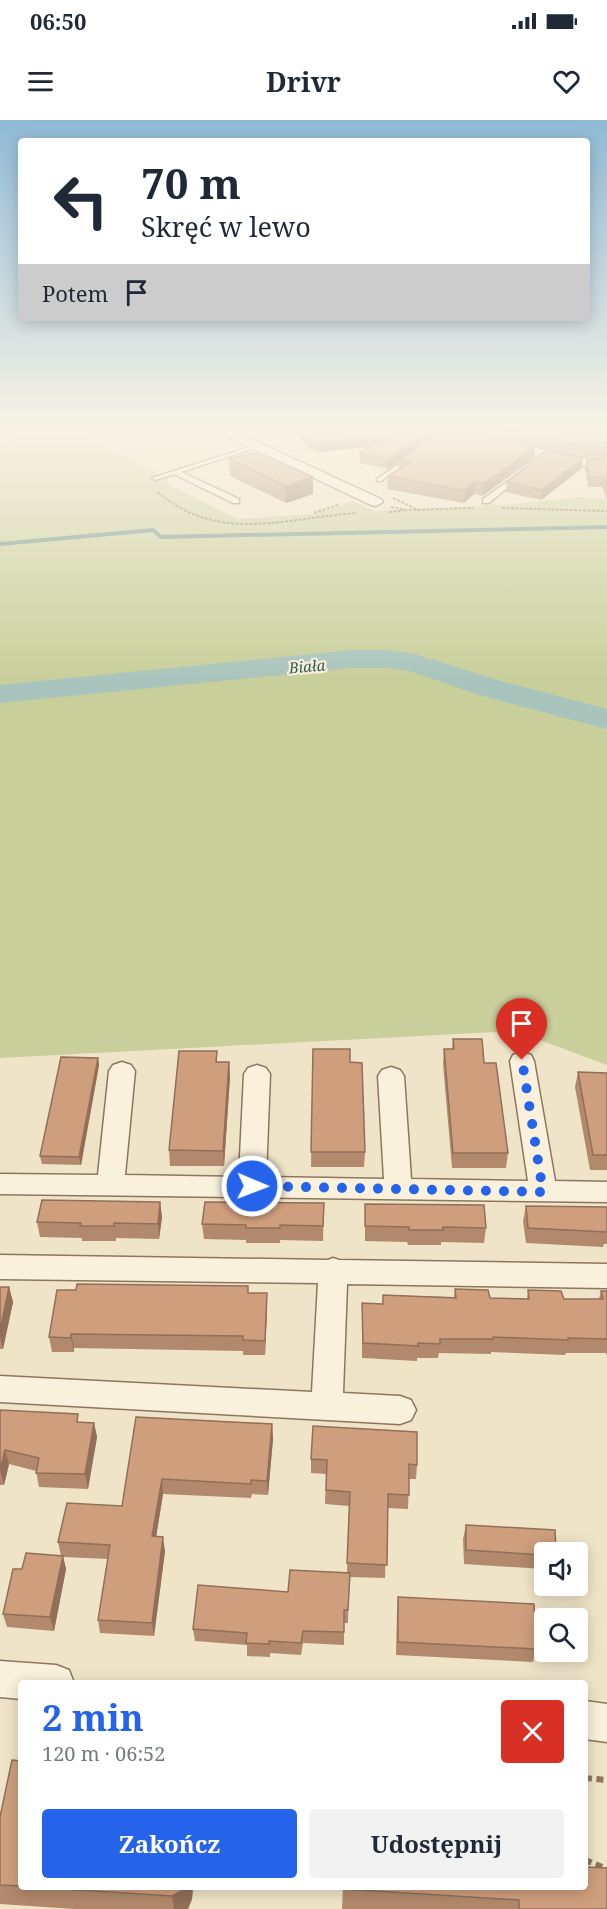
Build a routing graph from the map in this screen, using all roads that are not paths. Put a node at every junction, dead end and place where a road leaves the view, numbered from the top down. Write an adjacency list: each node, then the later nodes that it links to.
1 (522, 1060): 10 (street)
2 (122, 1071): 6 (street)
3 (257, 1074): 7 (street)
4 (391, 1076): 8 (street)
5 (0, 1184): 6 (street)
6 (111, 1185): 7 (street)
7 (252, 1186): 8 (street)
8 (398, 1189): 10 (street)
9 (607, 1191): 10 (street)
10 (543, 1192)
11 (0, 1267): 12 (street)
12 (333, 1270): 13 (street); 15 (street)
13 (607, 1276)
14 (0, 1389): 15 (street)
15 (327, 1406): 16 (street)
16 (400, 1410)
17 (0, 1679): 18 (street)
18 (18, 1680)
19 (588, 1720): 20 (street)
20 (607, 1723)

